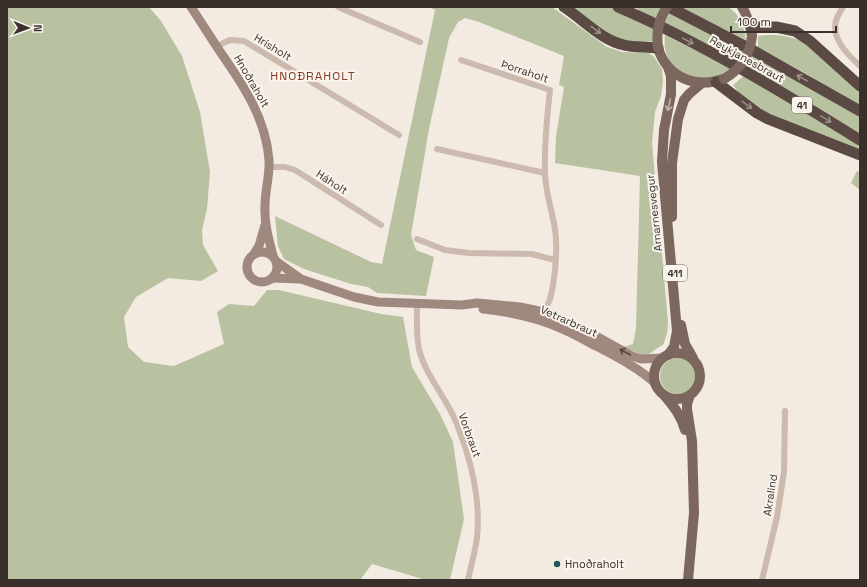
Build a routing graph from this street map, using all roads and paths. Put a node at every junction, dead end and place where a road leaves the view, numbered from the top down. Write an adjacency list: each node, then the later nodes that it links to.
1 (191, 7): 10 (street, Hnoðraholt)
2 (338, 7): 9 (street)
3 (564, 7): 11 (highway, one-way to 11)
4 (618, 7): 20 (highway, Reykjanesbraut / 41, one-way to 20)
5 (668, 7): 11 (main road, Arnarnesvegur / 411, bridge); 18 (highway, Reykjanesbraut / 41, one-way to 5)
6 (742, 7): 8 (main road)
7 (843, 7): 13 (street)
8 (751, 31): 15 (main road, bridge); 17 (highway)
9 (420, 42)
10 (217, 46): 19 (street, Hrísholt); 23 (street, Hnoðraholt)
11 (658, 48): 14 (main road, Arnarnesvegur / 411)
12 (461, 60): 24 (street, Þorraholt)
13 (860, 66)
14 (668, 67): 16 (main road, Arnarnesvegur / 411); 35 (main road, Arnarnesvegur / 411, one-way to 35)
15 (720, 80): 16 (main road, Arnarnesvegur / 411); 22 (highway, one-way to 22)
16 (702, 83): 36 (main road, Arnarnesvegur / 411)
17 (860, 86)
18 (860, 111)
19 (399, 135)
20 (860, 140)
21 (437, 149): 24 (street)
22 (860, 155)
23 (269, 167): 25 (street, Hnoðraholt); 26 (street, Háholt)
24 (545, 173): 30 (street, Þorraholt)
25 (265, 224): 28 (street, Hnoðraholt); 29 (street, Hnoðraholt)
26 (381, 225)
27 (417, 239): 30 (street)
28 (254, 254): 29 (street, Vetrarbraut); 31 (street, Vetrarbraut)
29 (275, 259): 31 (street); 32 (street, Vetrarbraut)
30 (555, 260): 34 (street, Þorraholt)
31 (272, 278): 32 (street, Vetrarbraut)
32 (301, 279): 33 (street, Vetrarbraut)
33 (417, 303): 34 (street, Vetrarbraut); 42 (street, Vorbraut)
34 (542, 317): 35 (street, Vetrarbraut, one-way to 34); 37 (street, Vetrarbraut)
35 (665, 356): 36 (main road); 37 (main road, 411)
36 (693, 358): 39 (main road, 411)
37 (656, 384): 38 (main road, 411)
38 (664, 395): 39 (main road); 41 (main road, 411)
39 (690, 395): 41 (main road, 411)
40 (786, 411): 44 (street, Akralind)
41 (691, 451): 43 (main road, 411)
42 (468, 580)
43 (688, 580)
44 (762, 580)

